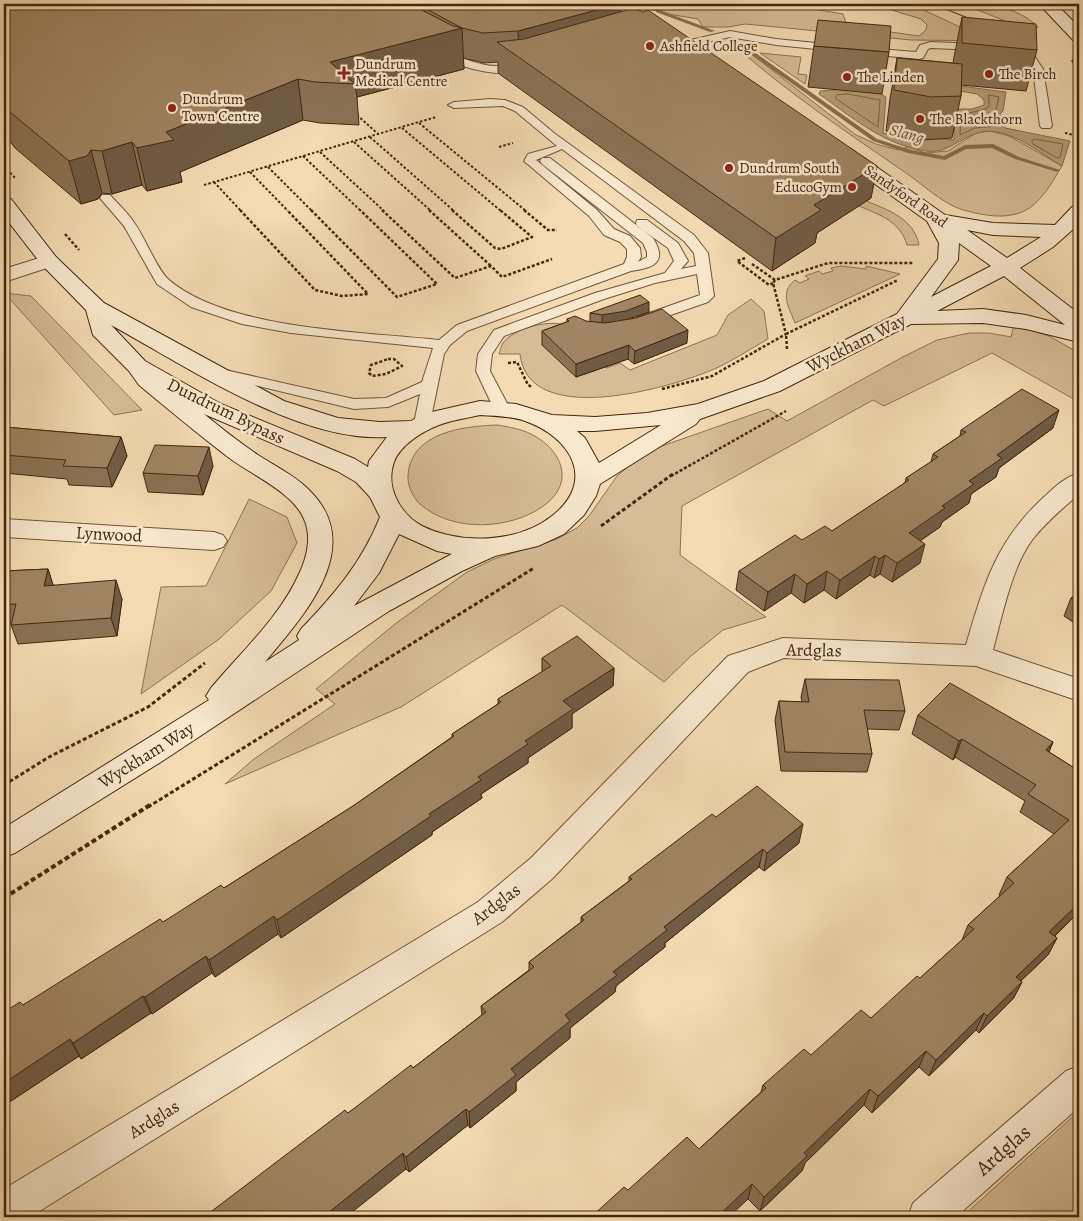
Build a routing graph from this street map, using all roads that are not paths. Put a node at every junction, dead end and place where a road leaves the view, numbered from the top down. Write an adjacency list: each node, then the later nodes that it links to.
1 (1047, 4): 2 (main road)
2 (1077, 30)
3 (670, 35): 4 (main road)
4 (686, 44): 6 (main road); 9 (lane)
5 (432, 49): 7 (lane)
6 (708, 56)
7 (529, 64)
8 (454, 105): 11 (lane)
9 (1046, 126)
10 (830, 142): 15 (main road, Sandyford Road)
11 (569, 149): 18 (lane); 20 (lane)
12 (106, 198): 30 (lane)
13 (4, 203): 17 (main road, Dundrum Bypass)
14 (1079, 211): 16 (main road, Wyckham Way)
15 (935, 217): 16 (main road); 19 (main road, Sandyford Road); 25 (main road)
16 (1060, 231): 19 (main road, Wyckham Way)
17 (49, 261): 22 (main road); 23 (main road, Dundrum Bypass)
18 (629, 268): 21 (lane); 30 (lane)
19 (1006, 268): 25 (main road, Wyckham Way); 28 (main road, Sandyford Road)
20 (703, 270): 21 (lane); 27 (lane)
21 (670, 275): 24 (lane)
22 (4, 276)
23 (96, 308): 31 (main road, Dundrum Bypass); 32 (main road, Dundrum Bypass)
24 (559, 310): 26 (lane); 34 (lane)
25 (904, 318): 29 (main road); 35 (main road, Wyckham Way)
26 (575, 321)
27 (628, 325)
28 (1079, 325)
29 (1079, 335)
30 (442, 345): 33 (lane)
31 (137, 366): 40 (main road, Dundrum Bypass); 48 (main road)
32 (215, 372): 33 (lane); 37 (main road, Dundrum Bypass)
33 (431, 384): 37 (lane)
34 (502, 409): 36 (main road); 37 (main road)
35 (702, 411): 36 (main road, Wyckham Way); 38 (main road, Wyckham Way)
36 (550, 422): 38 (main road)
37 (416, 425): 40 (main road)
38 (590, 479): 44 (main road)
39 (1079, 481): 45 (main road)
40 (378, 491): 41 (main road)
41 (393, 516): 44 (main road); 46 (main road, Wyckham Way)
42 (4, 528): 43 (main road, Lynwood)
43 (214, 541)
44 (492, 547): 46 (main road, Wyckham Way)
45 (977, 656): 47 (main road, Ardglas); 51 (main road, Ardglas)
46 (285, 662): 48 (main road, Wyckham Way)
47 (1079, 690)
48 (201, 721): 49 (main road, Wyckham Way)
49 (4, 844)
50 (1079, 1083): 52 (main road, Ardglas)
51 (8, 1217)
52 (927, 1217)

